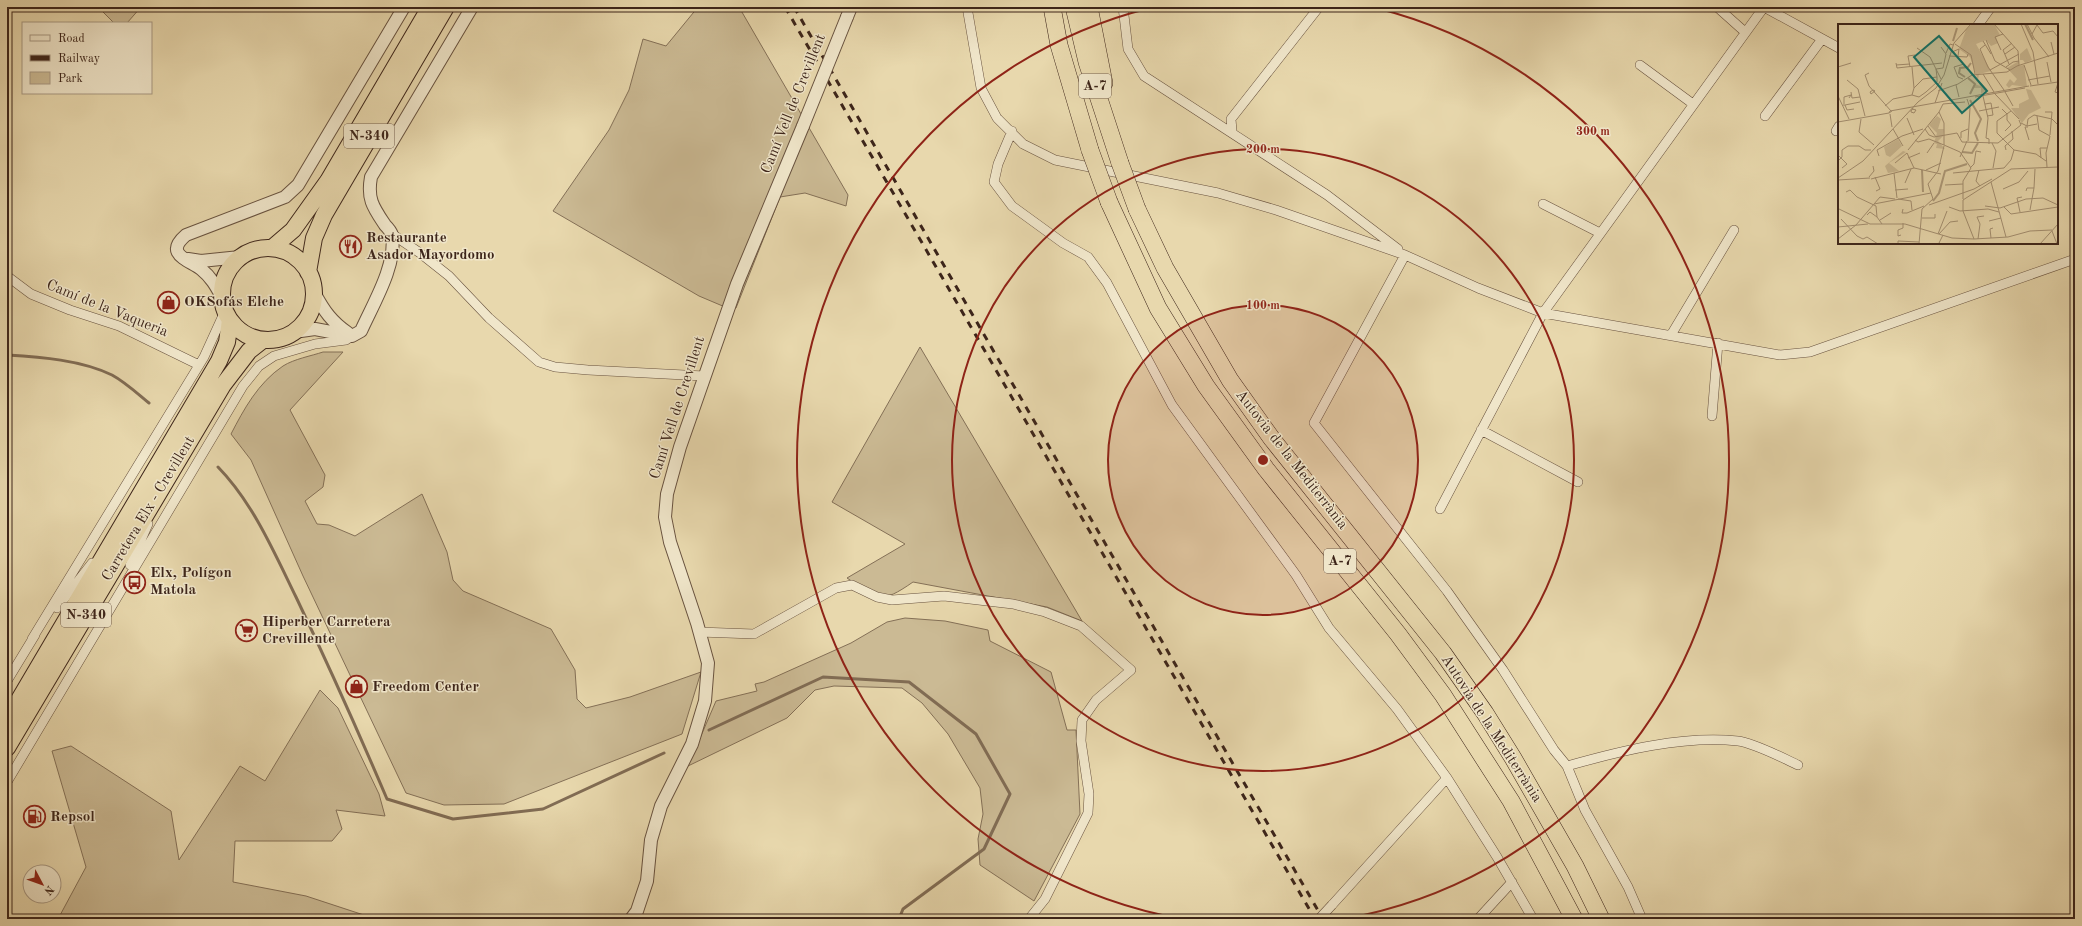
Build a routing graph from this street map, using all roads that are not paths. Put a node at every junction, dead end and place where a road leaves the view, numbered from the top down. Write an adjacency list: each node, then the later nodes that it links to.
1 (404, 7): 34 (street)
2 (430, 7): 31 (highway, N-340)
3 (446, 7): 36 (highway, N-340)
4 (472, 7): 30 (street)
5 (967, 7): 25 (street)
6 (1046, 7): 19 (highway)
7 (1052, 7): 19 (highway, Autovia de la Mediterrània / A-7)
8 (1074, 7): 24 (highway, Autovia de la Mediterrània / A-7)
9 (1089, 7): 24 (highway)
10 (1123, 7): 26 (street)
11 (1319, 7): 26 (street)
12 (1717, 7): 17 (street)
13 (1764, 7): 17 (street); 18 (street)
14 (1991, 7): 16 (street)
15 (849, 12): 47 (street, Camí Vell de Crevillent, bridge)
16 (1979, 24)
17 (1746, 32): 22 (street)
18 (1822, 39): 20 (street); 23 (street)
19 (1059, 45): 70 (highway, Autovia de la Mediterrània / A-7, bridge)
20 (1838, 47)
21 (1640, 65): 22 (street)
22 (1693, 104): 29 (street)
23 (1765, 116)
24 (1107, 123): 71 (highway, Autovia de la Mediterrània / A-7, bridge)
25 (1012, 131): 32 (street); 62 (street)
26 (1232, 132): 32 (street)
27 (1543, 204): 29 (street)
28 (1734, 230): 42 (street)
29 (1600, 233): 40 (street)
30 (392, 234): 43 (street); 47 (street)
31 (272, 248): 33 (highway, N-340); 36 (highway, N-340)
32 (1405, 255): 40 (street); 61 (street)
33 (240, 257): 34 (street); 39 (highway, N-340)
34 (184, 259): 39 (street)
35 (2075, 259): 45 (street)
36 (308, 272): 38 (highway, N-340)
37 (7, 276): 46 (street, Camí de la Vaqueria)
38 (315, 294): 41 (highway, N-340); 43 (street)
39 (226, 309): 44 (highway, N-340); 46 (street); 53 (highway, Carretera Elx - Crevillent / N-340)
40 (1543, 313): 42 (street); 49 (street)
41 (294, 332): 43 (street); 44 (highway, N-340)
42 (1671, 334): 45 (street)
43 (352, 336): 54 (street)
44 (263, 340): 50 (highway, Carretera Elx - Crevillent / N-340)
45 (1718, 343): 48 (street)
46 (200, 364): 56 (street)
47 (704, 376): 55 (street, Camí Vell de Crevillent)
48 (1712, 416)
49 (1481, 430): 51 (street); 52 (street)
50 (166, 481): 54 (street); 59 (highway, Carretera Elx - Crevillent / N-340)
51 (1578, 482)
52 (1440, 509)
53 (123, 524): 56 (street); 58 (highway, Carretera Elx - Crevillent / N-340)
54 (116, 598): 63 (street)
55 (699, 632): 65 (street, Camí Vell de Crevillent); 66 (street)
56 (32, 639): 57 (street)
57 (7, 681)
58 (7, 720)
59 (7, 748)
60 (1798, 765): 61 (street)
61 (1567, 766): 72 (street)
62 (1448, 778): 64 (street); 67 (street, bridge)
63 (7, 782)
64 (1512, 882): 68 (street); 69 (street)
65 (631, 919)
66 (1029, 919)
67 (1319, 919)
68 (1478, 919)
69 (1533, 919)
70 (1574, 919)
71 (1601, 919)
72 (1642, 919)

